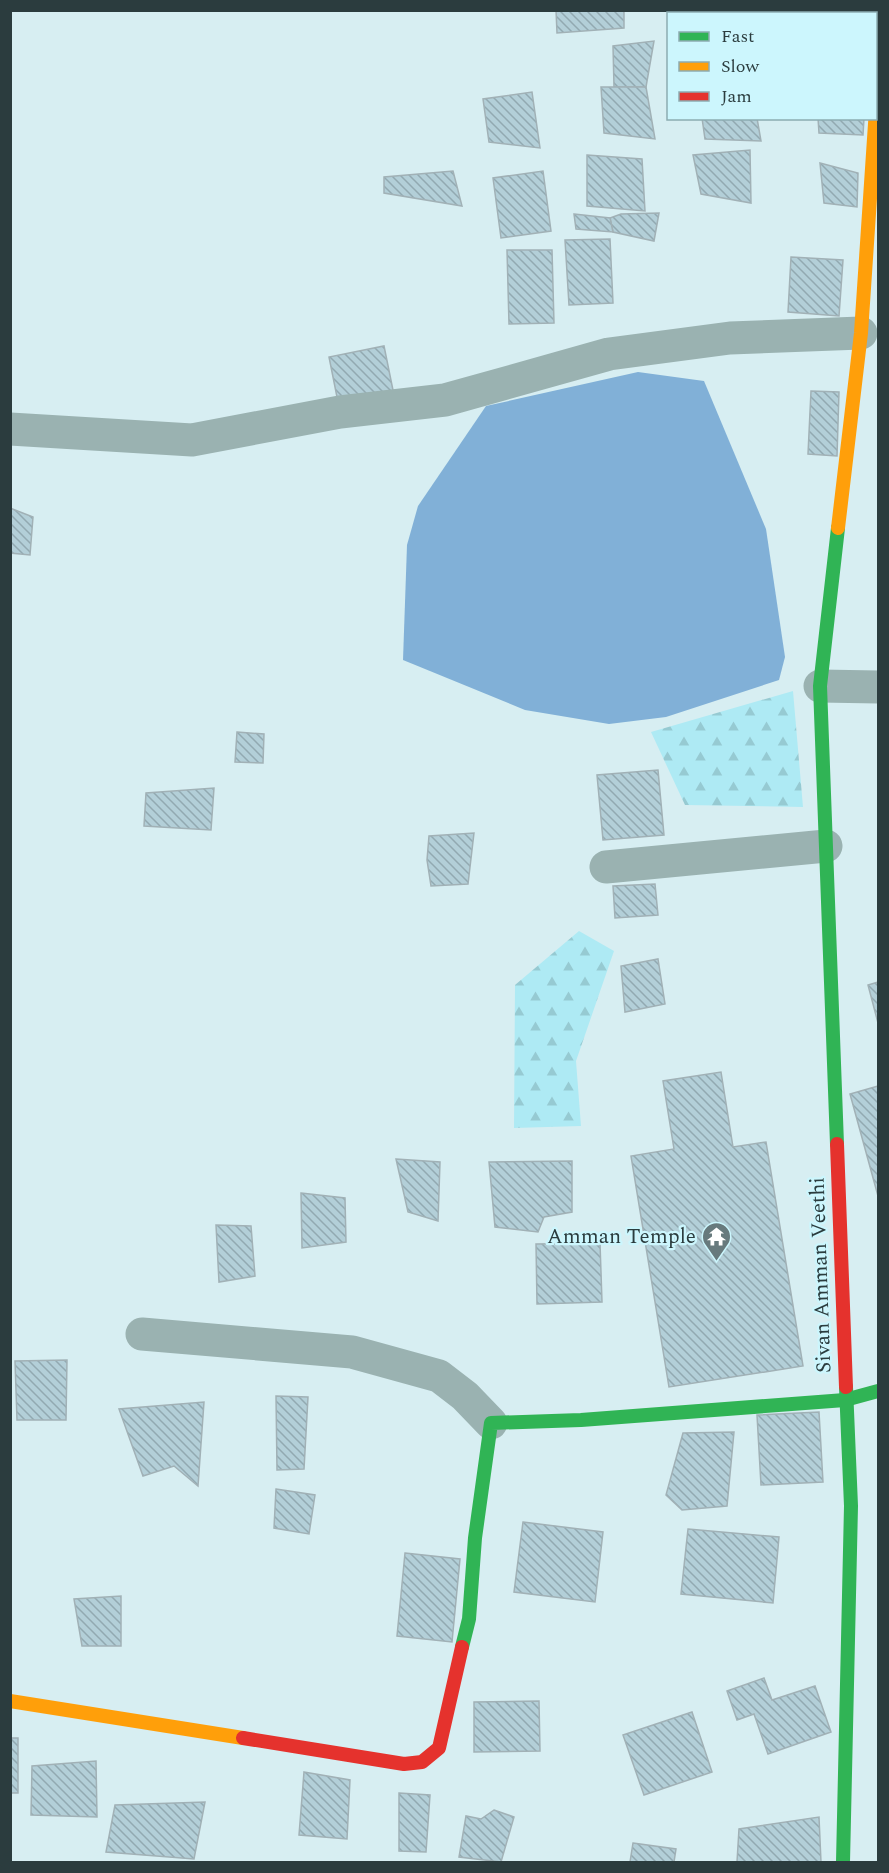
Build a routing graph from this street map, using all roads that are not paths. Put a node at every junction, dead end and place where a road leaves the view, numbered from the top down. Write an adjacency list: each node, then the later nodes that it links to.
1 (879, 79): 2 (street, Sivan Amman Veethi)
2 (877, 107)
3 (876, 120): 4 (street, Sivan Amman Veethi)
4 (861, 333): 5 (street); 6 (street, Sivan Amman Veethi)
5 (10, 429)
6 (820, 686): 7 (street); 8 (street, Sivan Amman Veethi)
7 (879, 687)
8 (826, 846): 9 (street); 12 (street, Sivan Amman Veethi)
9 (606, 867)
10 (142, 1334): 13 (street)
11 (879, 1390): 12 (street)
12 (846, 1400): 13 (street); 15 (street, Sivan Amman Veethi)
13 (491, 1423): 14 (street)
14 (10, 1701)
15 (843, 1863)

